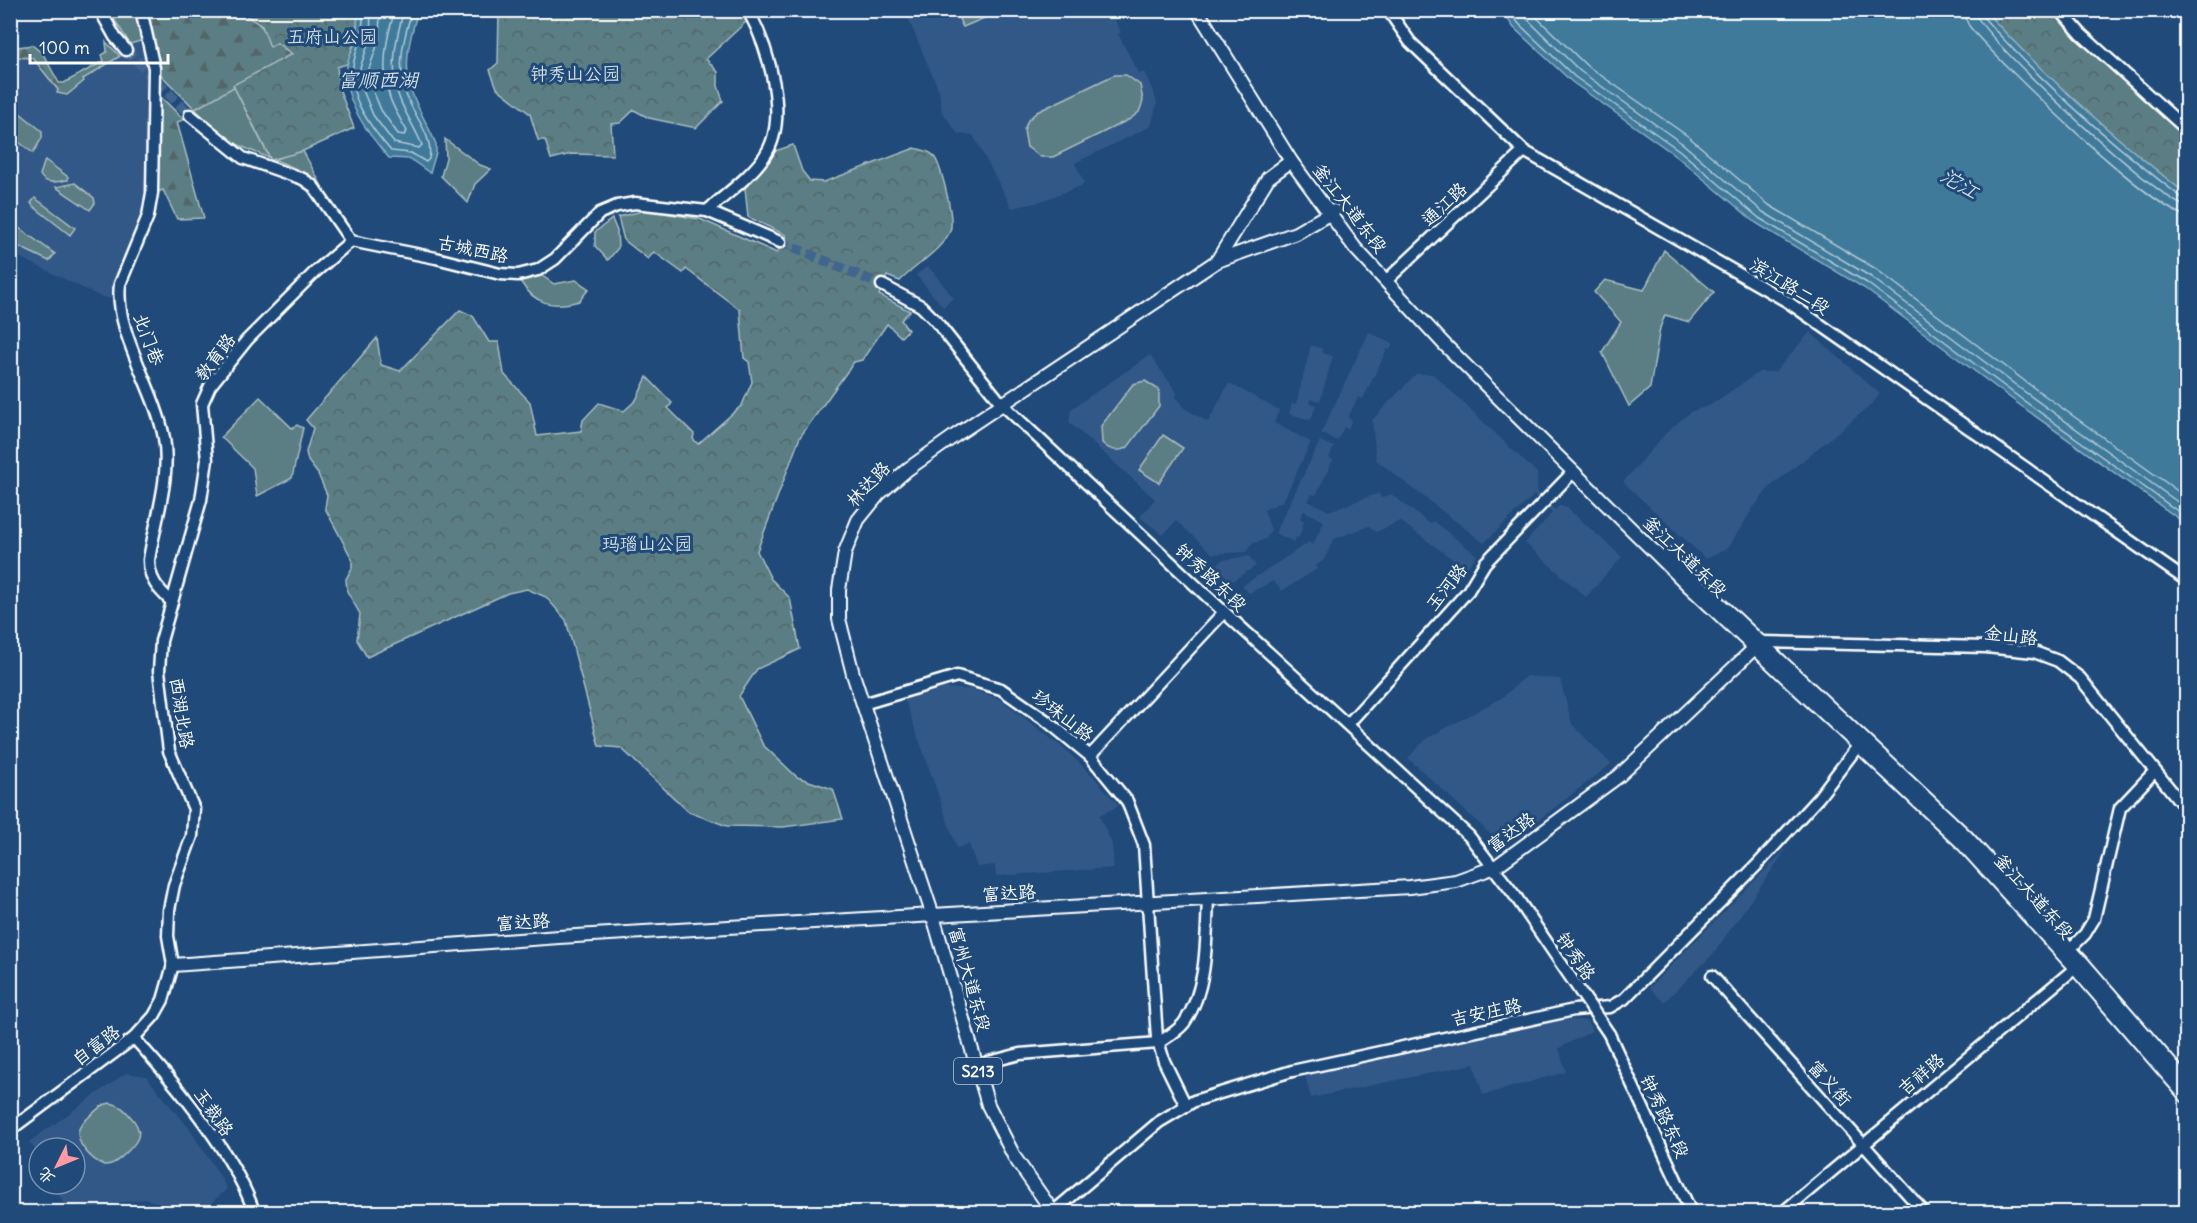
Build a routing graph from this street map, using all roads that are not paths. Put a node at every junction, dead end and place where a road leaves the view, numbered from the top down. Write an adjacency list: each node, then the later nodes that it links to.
1 (100, 10): 8 (street)
2 (141, 10): 23 (street, 北门巷)
3 (748, 10): 13 (street)
4 (1197, 10): 12 (main road, 釜江大道东段)
5 (1205, 10): 14 (main road, 釜江大道东段)
6 (1388, 10): 11 (street, 滨江路二段)
7 (2060, 10): 10 (street)
8 (126, 50)
9 (190, 115): 15 (street)
10 (2187, 129)
11 (1524, 151): 18 (street, 通江路); 22 (street, 滨江路二段)
12 (1291, 161): 14 (main road, 釜江大道东段); 17 (main road)
13 (707, 211): 15 (street, 古城西路); 16 (street, 古城西路)
14 (1332, 212): 17 (main road); 18 (main road, 釜江大道东段)
15 (351, 241): 23 (street, 教育路)
16 (780, 242)
17 (1217, 261): 20 (main road, 林达路)
18 (1388, 279): 21 (main road, 釜江大道东段); 25 (main road, 釜江大道东段)
19 (882, 285): 20 (street, 钟秀路东段)
20 (1001, 404): 24 (street, 钟秀路东段); 26 (main road, 林达路)
21 (1573, 471): 25 (main road, 釜江大道东段); 27 (street, 玉河路)
22 (2187, 580)
23 (172, 602): 38 (street, 西湖北路)
24 (1224, 612): 27 (street, 钟秀路东段); 29 (street)
25 (1758, 645): 28 (main road, 釜江大道东段); 30 (street, 金山路); 32 (main road, 富达路); 37 (main road, 釜江大道东段)
26 (863, 704): 29 (street, 珍珠山路); 36 (main road, 林达路)
27 (1348, 724): 32 (street, 钟秀路东段)
28 (1858, 746): 39 (main road, 釜江大道东段); 47 (street, 吉安庄路)
29 (1090, 756): 35 (street, 珍珠山路)
30 (2154, 772): 31 (street, 金山路); 37 (street)
31 (2187, 809)
32 (1495, 867): 33 (street, 钟秀路东段); 34 (main road, 富达路)
33 (1516, 897): 41 (street, 钟秀路, bridge)
34 (1208, 898): 35 (main road, 富达路); 43 (street)
35 (1148, 902): 36 (main road, 富达路); 43 (street, 珍珠山路)
36 (933, 916): 38 (main road, 富达路); 44 (main road, 富州大道东段 / S213)
37 (2070, 949): 39 (main road, 釜江大道东段)
38 (173, 965): 42 (street, 自富路)
39 (2079, 965): 45 (main road, 釜江大道东段); 46 (main road, 釜江大道东段); 49 (street, 吉祥路)
40 (1712, 976): 49 (street, 富义街)
41 (1609, 1034): 52 (street, 钟秀路东段)
42 (134, 1038): 48 (street, 自富路); 50 (street, 玉裁路)
43 (1158, 1043): 44 (street); 47 (street, 珍珠山路)
44 (977, 1065): 51 (main road, 富州大道东段 / S213)
45 (2187, 1082)
46 (2187, 1096)
47 (1186, 1106): 51 (street, 吉安庄路)
48 (10, 1130)
49 (1862, 1144): 53 (street, 吉祥路); 54 (street, 富义街)
50 (254, 1212)
51 (1053, 1212)
52 (1691, 1212)
53 (1784, 1212)
54 (1924, 1212)

